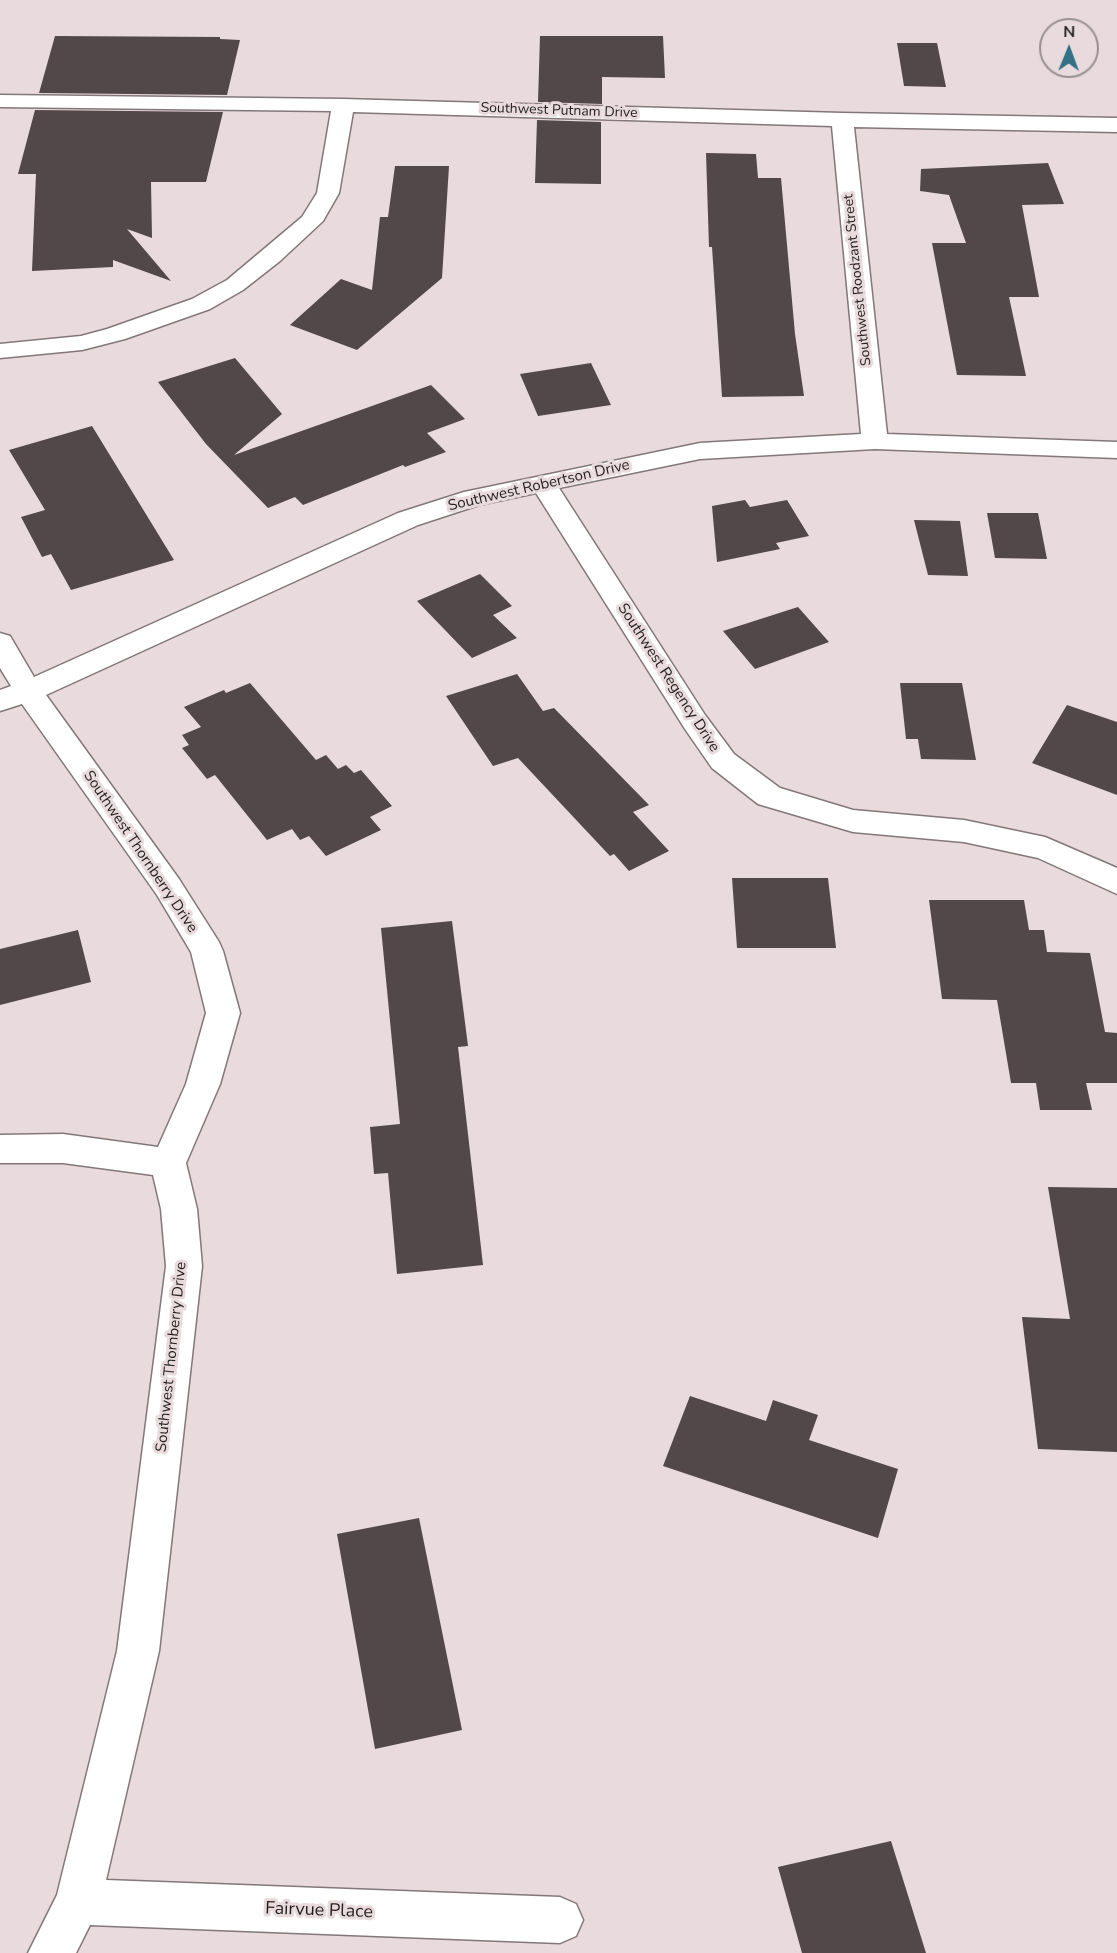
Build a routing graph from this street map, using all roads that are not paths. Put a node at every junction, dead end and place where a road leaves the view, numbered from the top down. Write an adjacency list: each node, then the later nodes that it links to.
1 (0, 101): 2 (street, Southwest Putnam Drive)
2 (343, 105): 3 (street, Southwest Putnam Drive); 5 (street)
3 (842, 120): 4 (street, Southwest Putnam Drive); 6 (street, Southwest Roodzant Street)
4 (1117, 125)
5 (0, 351)
6 (875, 441): 7 (street, Southwest Robertson Drive); 8 (street, Southwest Robertson Drive)
7 (1117, 450)
8 (543, 484): 10 (street, Southwest Robertson Drive); 11 (street, Southwest Regency Drive)
9 (0, 643): 10 (street, Southwest Thornberry Drive)
10 (14, 696): 13 (street, Southwest Thornberry Drive)
11 (1117, 882)
12 (0, 1149): 13 (street)
13 (168, 1163): 14 (street, Southwest Thornberry Drive)
14 (78, 1902): 15 (street, Fairvue Place); 16 (street, Southwest Thornberry Drive)
15 (560, 1920)
16 (51, 1953)

